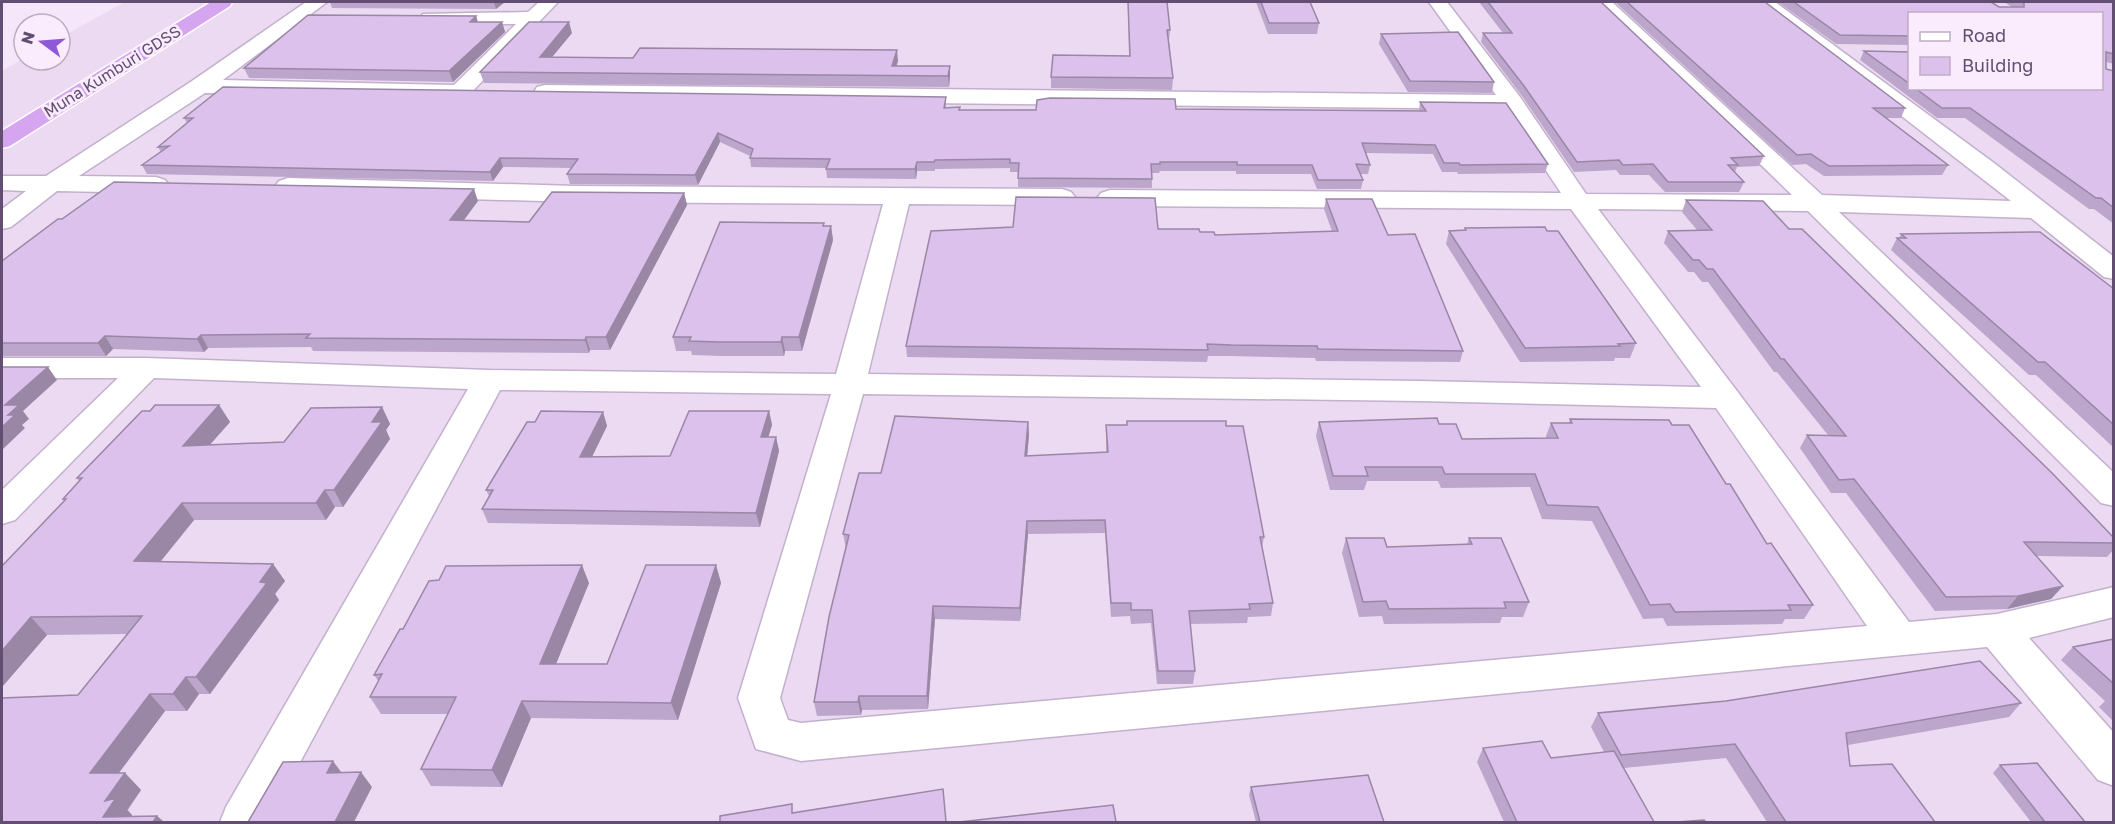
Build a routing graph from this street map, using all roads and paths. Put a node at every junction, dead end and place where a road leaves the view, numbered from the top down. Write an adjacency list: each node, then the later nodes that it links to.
1 (192, 2): 17 (highway, Muna Kumburi GDSS)
2 (223, 2): 18 (highway, Muna Kumburi GDSS)
3 (549, 2): 9 (street)
4 (1438, 2): 16 (street)
5 (1602, 2): 25 (street)
6 (1764, 2): 10 (street)
7 (325, 9): 12 (street)
8 (414, 17): 9 (street)
9 (532, 18): 13 (street)
10 (1833, 52): 11 (street); 26 (street)
11 (1866, 52)
12 (200, 86): 13 (street); 20 (street)
13 (460, 91): 14 (street)
14 (484, 91)
15 (520, 91): 16 (street)
16 (1512, 102): 24 (street)
17 (2, 118)
18 (2, 141)
19 (2, 183): 20 (street)
20 (51, 184): 21 (street); 27 (street)
21 (179, 185)
22 (260, 186): 23 (street)
23 (898, 196): 24 (street); 32 (street)
24 (1578, 200): 25 (street); 33 (street)
25 (1815, 202): 26 (street); 34 (street)
26 (2036, 210): 28 (street)
27 (2, 221)
28 (2114, 271)
29 (2, 368): 30 (street)
30 (146, 368): 31 (street); 35 (street)
31 (489, 380): 32 (street); 40 (street)
32 (850, 383): 33 (street); 38 (street)
33 (1726, 398): 38 (street)
34 (2114, 494)
35 (2, 511)
36 (2114, 602): 37 (street)
37 (1997, 630): 38 (street); 39 (street)
38 (1899, 640)
39 (2114, 766)
40 (243, 822)

